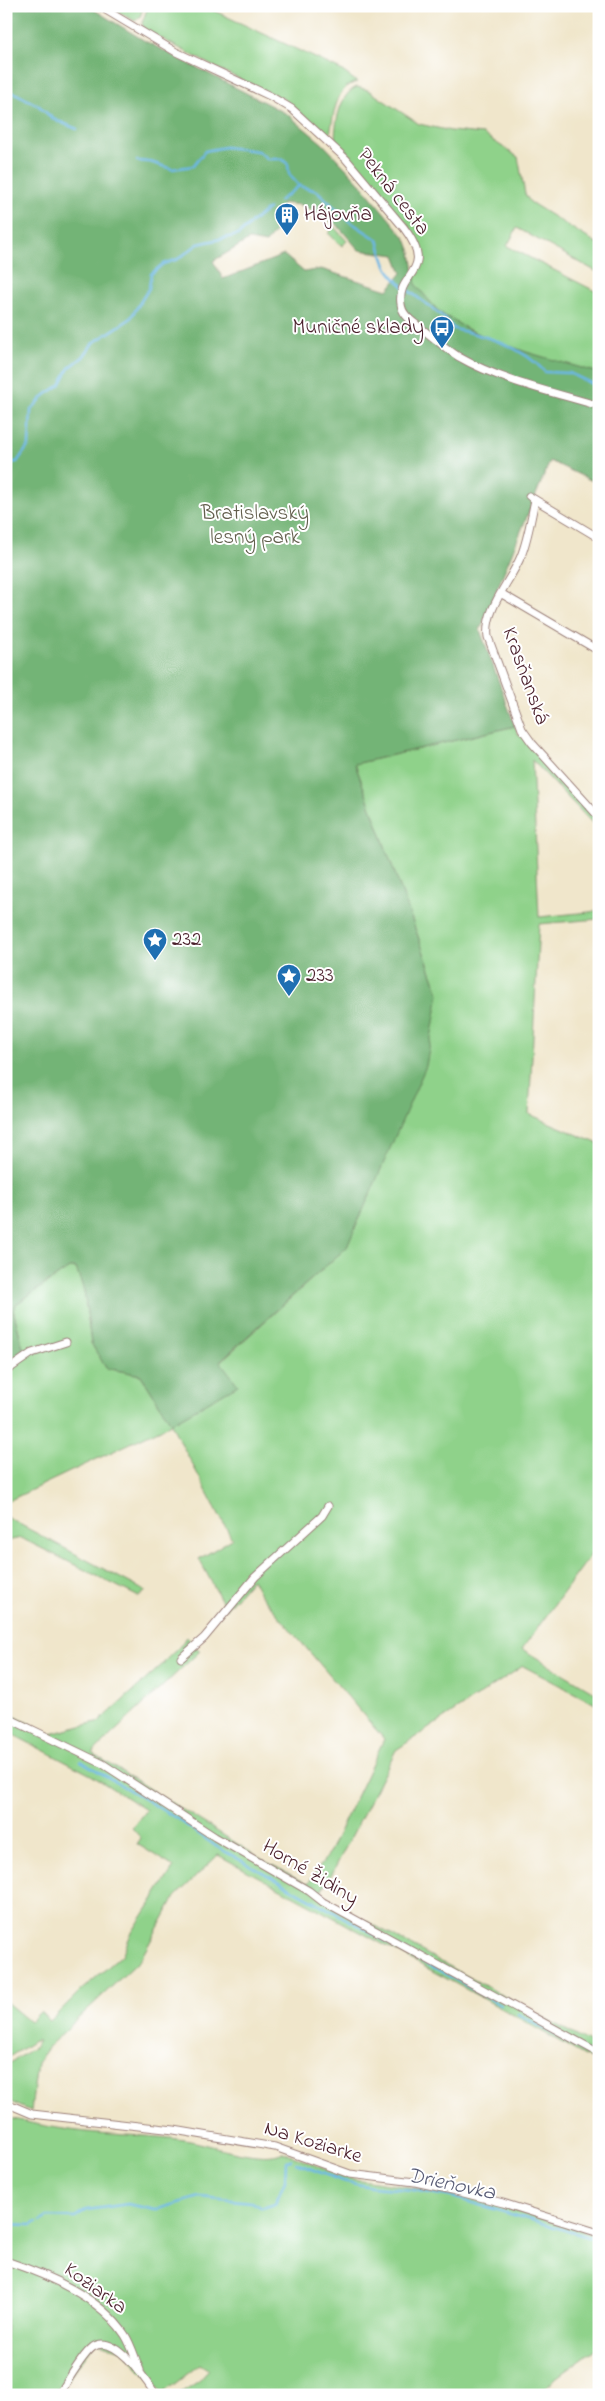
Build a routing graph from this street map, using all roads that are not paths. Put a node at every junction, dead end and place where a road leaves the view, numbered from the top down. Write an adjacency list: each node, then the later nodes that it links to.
1 (99, 6): 2 (street, Pekná cesta)
2 (599, 406)
3 (599, 538): 4 (street, Krasňanská)
4 (502, 594): 5 (street); 6 (street, Krasňanská)
5 (599, 651)
6 (599, 817)
7 (66, 1342): 8 (street)
8 (6, 1371)
9 (328, 1506): 10 (street)
10 (181, 1658)
11 (6, 1717): 12 (street, Horné Židiny)
12 (599, 2053)
13 (9, 2104): 14 (street, Na Koziarke)
14 (599, 2233)
15 (6, 2261): 16 (street, Koziarka)
16 (140, 2370): 19 (street); 20 (street)
17 (6, 2392): 18 (street)
18 (8, 2395)
19 (59, 2395)
20 (156, 2395)

